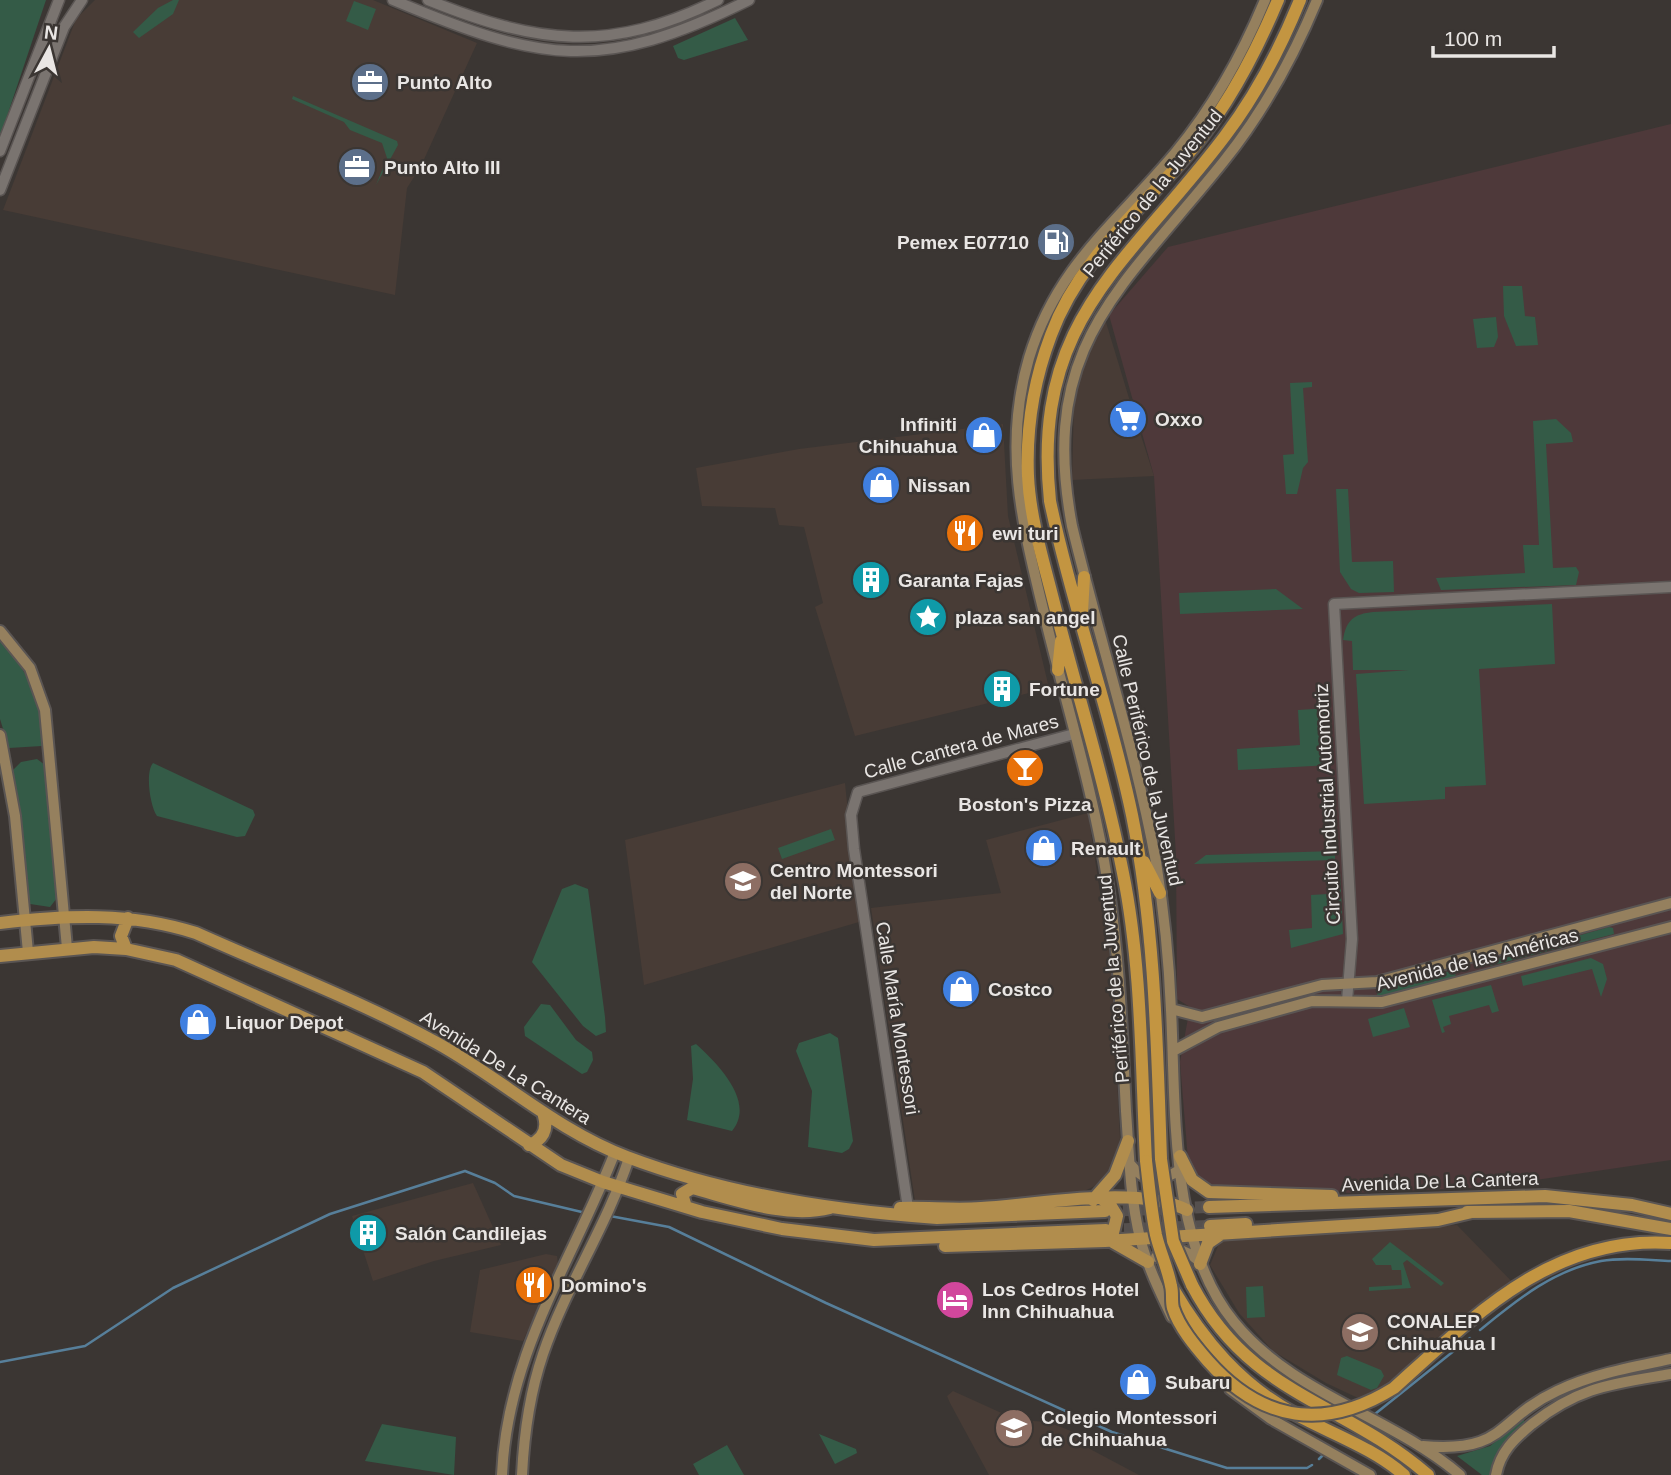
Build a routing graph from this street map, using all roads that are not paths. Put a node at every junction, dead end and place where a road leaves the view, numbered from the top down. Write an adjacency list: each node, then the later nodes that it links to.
1 (60, 0): 12 (street)
2 (82, 0): 13 (street)
3 (393, 0): 6 (street)
4 (428, 0): 5 (street)
5 (718, 0)
6 (749, 0)
7 (1265, 0): 19 (main road)
8 (1278, 0): 18 (highway, Periférico de la Juventud)
9 (1317, 0): 11 (main road, Calle Periférico de la Juventud)
10 (1298, 5): 11 (main road); 16 (highway, Periférico de la Juventud)
11 (1311, 16): 14 (main road, Calle Periférico de la Juventud)
12 (0, 151)
13 (0, 190)
14 (1084, 577): 16 (highway); 24 (main road, Calle Periférico de la Juventud)
15 (1671, 587): 37 (street, Circuito Industrial Automotriz)
16 (1082, 622): 23 (highway, Periférico de la Juventud)
17 (0, 631): 26 (main road)
18 (1062, 634): 19 (highway); 70 (highway, Periférico de la Juventud, bridge)
19 (1058, 670): 20 (main road)
20 (1074, 734): 22 (street, Calle Cantera de Mares); 44 (main road)
21 (0, 735): 28 (main road)
22 (858, 792): 58 (street, Calle María Montessori)
23 (1138, 851): 24 (highway); 78 (highway, Periférico de la Juventud, bridge)
24 (1160, 893): 39 (main road, Calle Periférico de la Juventud)
25 (1671, 904): 35 (main road, Avenida de las Américas)
26 (65, 916): 27 (main road, Avenida De La Cantera); 28 (main road, Avenida De La Cantera); 31 (main road)
27 (128, 918): 32 (main road); 43 (main road, Avenida De La Cantera)
28 (24, 920): 29 (main road, Avenida De La Cantera); 33 (main road)
29 (0, 923)
30 (1671, 927): 36 (main road, Avenida de las Américas)
31 (67, 948): 32 (main road); 33 (main road)
32 (126, 949): 45 (main road)
33 (28, 952): 34 (main road)
34 (0, 956)
35 (1469, 958): 36 (main road); 37 (main road, Avenida de las Américas)
36 (1475, 978): 38 (main road, Avenida de las Américas)
37 (1348, 985): 38 (street, Circuito Industrial Automotriz); 40 (main road, Avenida de las Américas)
38 (1347, 1002): 41 (main road, Avenida de las Américas)
39 (1171, 1009): 40 (main road, Avenida de las Américas); 42 (main road, Calle Periférico de la Juventud)
40 (1214, 1015): 41 (main road)
41 (1218, 1027): 42 (main road, Avenida de las Américas)
42 (1173, 1051): 49 (main road, Calle Periférico de la Juventud)
43 (544, 1116): 45 (main road); 46 (main road, Avenida De La Cantera)
44 (1128, 1141): 48 (main road); 54 (main road)
45 (528, 1145): 50 (main road)
46 (615, 1152): 47 (main road, Avenida De La Cantera); 50 (main road)
47 (628, 1158): 51 (main road); 56 (main road, Avenida De La Cantera)
48 (1130, 1162): 49 (main road); 52 (main road)
49 (1180, 1163): 53 (main road); 59 (main road, Calle Periférico de la Juventud)
50 (603, 1182): 51 (main road); 74 (main road)
51 (619, 1188): 55 (main road); 75 (main road)
52 (1134, 1197): 54 (main road); 59 (main road); 66 (main road)
53 (1448, 1201): 57 (main road, Avenida De La Cantera); 61 (main road, Avenida De La Cantera)
54 (1100, 1203): 58 (main road); 60 (main road, Avenida De La Cantera); 65 (main road)
55 (686, 1207): 56 (main road); 65 (main road, Avenida De La Cantera)
56 (837, 1207): 60 (main road, Avenida De La Cantera)
57 (1209, 1207)
58 (908, 1208): 60 (main road)
59 (1188, 1210): 64 (main road, Calle Periférico de la Juventud)
60 (881, 1213)
61 (1671, 1214)
62 (1671, 1229): 63 (main road, Avenida De La Cantera)
63 (1216, 1230): 64 (main road, Avenida De La Cantera); 68 (main road)
64 (1192, 1235): 66 (main road, Avenida De La Cantera); 68 (main road, Calle Periférico de la Juventud)
65 (1107, 1237): 66 (main road, Avenida De La Cantera); 69 (main road)
66 (1140, 1239): 69 (main road)
67 (1671, 1243): 70 (highway, bridge)
68 (1200, 1263): 69 (main road); 73 (main road, Calle Periférico de la Juventud)
69 (1149, 1265): 76 (main road)
70 (1172, 1287): 77 (highway)
71 (1671, 1359): 73 (main road)
72 (1671, 1374): 80 (main road)
73 (1421, 1446): 79 (main road, Calle Periférico de la Juventud)
74 (502, 1475)
75 (522, 1475)
76 (1370, 1475)
77 (1404, 1475)
78 (1428, 1475)
79 (1460, 1475)
80 (1496, 1475)

